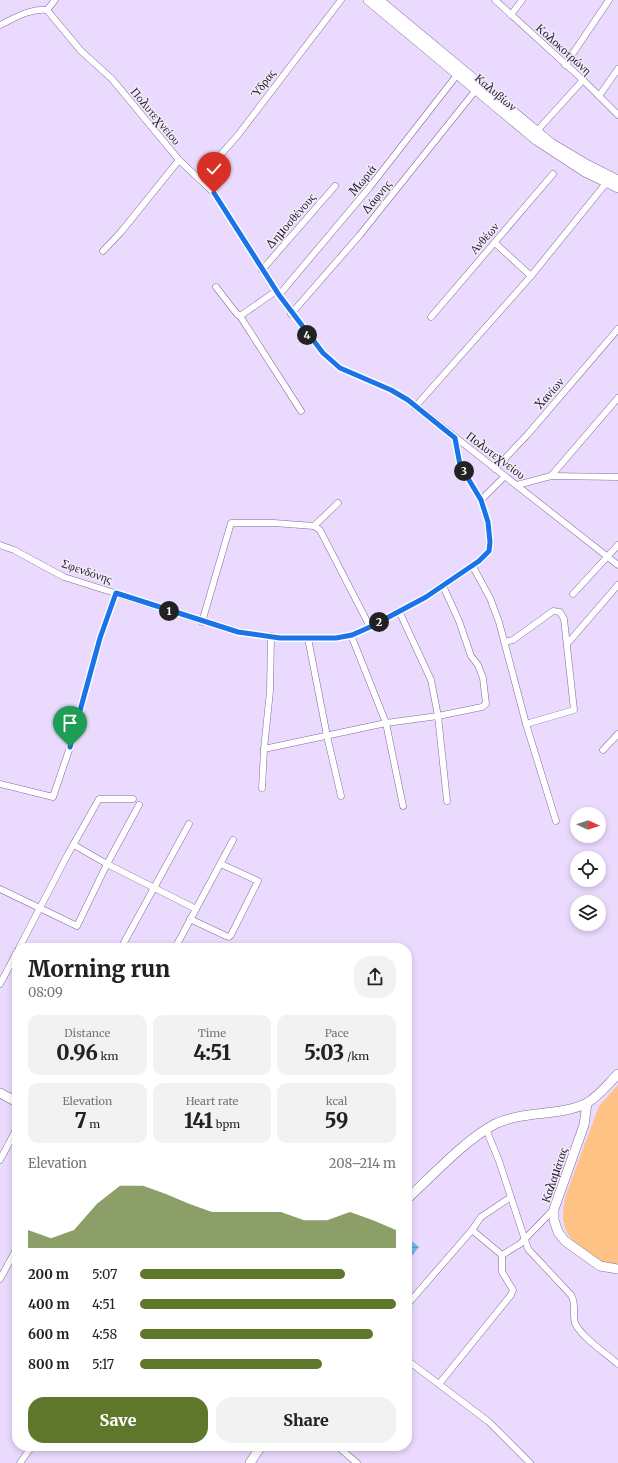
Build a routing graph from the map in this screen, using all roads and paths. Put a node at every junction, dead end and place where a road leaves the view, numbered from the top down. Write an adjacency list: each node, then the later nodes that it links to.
1 (55, 0): 8 (street)
2 (341, 0): 21 (street, Ύδρας)
3 (368, 0): 13 (main road, Καλυβίων)
4 (379, 0): 18 (main road, Καλυβίων)
5 (495, 0): 9 (street, Κολοκοτρώνη)
6 (522, 0): 9 (street)
7 (609, 0): 11 (street)
8 (47, 10): 10 (street); 19 (street, Πολυτεχνείου)
9 (511, 16): 11 (street, Κολοκοτρώνη)
10 (0, 25)
11 (565, 65): 14 (street, Κολοκοτρώνη)
12 (618, 69): 16 (street)
13 (457, 75): 15 (main road, Καλυβίων); 31 (street, Μωριά)
14 (582, 80): 16 (street, Κολοκοτρώνη); 18 (street)
15 (475, 90): 23 (main road, Καλυβίων); 32 (street, Δάφνης)
16 (599, 96): 17 (street, Κολοκοτρώνη)
17 (618, 115)
18 (536, 132): 22 (main road, Καλυβίων)
19 (179, 160): 21 (street, Πολυτεχνείου); 27 (street)
20 (553, 174): 26 (street, Ανθέων)
21 (200, 178): 28 (street, Πολυτεχνείου)
22 (618, 180)
23 (607, 182): 25 (main road, Καλυβίων); 29 (street)
24 (335, 186): 28 (street, Δημοσθένους)
25 (618, 188)
26 (494, 243): 29 (street); 34 (street, Ανθέων)
27 (103, 251)
28 (262, 270): 31 (street, Πολυτεχνείου)
29 (531, 276): 37 (street)
30 (216, 287): 33 (street)
31 (278, 293): 32 (street, Πολυτεχνείου); 33 (street, Μωριά)
32 (291, 314): 37 (street, Πολυτεχνείου)
33 (240, 316): 38 (street)
34 (431, 316)
35 (618, 329): 40 (street, Χανίων)
36 (618, 398): 41 (street)
37 (415, 407): 39 (street, Πολυτεχνείου)
38 (301, 411)
39 (455, 438): 40 (street, Πολυτεχνείου); 45 (street)
40 (495, 469): 42 (street, Πολυτεχνείου)
41 (551, 476): 43 (street); 44 (street)
42 (504, 477): 44 (street, Πολυτεχνείου); 45 (street)
43 (618, 477)
44 (517, 484): 50 (street, Πολυτεχνείου)
45 (481, 500): 51 (street, Σφενδόνης)
46 (338, 503): 47 (street)
47 (314, 526): 58 (street); 59 (street)
48 (0, 545): 55 (street, Σφενδόνης)
49 (618, 545): 50 (street)
50 (608, 557): 52 (street, Πολυτεχνείου); 56 (street)
51 (472, 565): 54 (street, Σφενδόνης); 63 (street)
52 (618, 565)
53 (618, 585): 64 (street)
54 (444, 586): 57 (street, Σφενδόνης); 65 (street)
55 (116, 593): 58 (street, Σφενδόνης); 72 (street)
56 (574, 594)
57 (399, 611): 59 (street, Σφενδόνης); 65 (street)
58 (202, 622): 61 (street, Σφενδόνης)
59 (370, 627): 60 (street, Σφενδόνης)
60 (352, 635): 62 (street, Σφενδόνης); 66 (street)
61 (270, 636): 62 (street, Σφενδόνης); 70 (street)
62 (308, 638): 69 (street)
63 (504, 642): 64 (street); 67 (street)
64 (567, 644): 67 (street)
65 (438, 716): 66 (street); 76 (street)
66 (386, 722): 69 (street); 78 (street)
67 (526, 724): 79 (street)
68 (618, 734): 71 (street)
69 (327, 736): 70 (street); 74 (street)
70 (264, 749): 73 (street)
71 (603, 750)
72 (0, 784)
73 (262, 788)
74 (341, 796)
75 (133, 799): 82 (street)
76 (447, 801)
77 (139, 804): 83 (street)
78 (403, 806)
79 (556, 822)
80 (189, 824): 85 (street)
81 (233, 840): 84 (street)
82 (74, 844): 83 (street); 87 (street)
83 (107, 864): 85 (street); 87 (street)
84 (220, 864): 88 (street); 89 (street)
85 (154, 887): 88 (street); 91 (street)
86 (0, 889): 87 (street)
87 (39, 908): 90 (street)
88 (196, 909): 89 (street)
89 (190, 919): 92 (street)
90 (24, 943)
91 (123, 943)
92 (178, 943)
93 (12, 961): 94 (street)
94 (0, 984)
95 (618, 1074): 98 (main road)
96 (0, 1092): 97 (main road)
97 (12, 1099)
98 (587, 1103): 99 (main road); 104 (main road, Καλαμάτας)
99 (486, 1129): 102 (main road); 103 (street)
100 (12, 1137): 101 (street)
101 (0, 1160)
102 (412, 1194)
103 (511, 1197): 105 (street); 106 (street)
104 (554, 1209): 106 (street); 109 (main road, Καλαμάτας)
105 (472, 1230): 107 (street); 111 (street)
106 (524, 1240): 107 (street); 113 (street)
107 (502, 1255): 114 (street)
108 (12, 1257): 110 (street)
109 (618, 1269)
110 (0, 1279)
111 (412, 1299)
112 (412, 1364): 114 (street)
113 (618, 1364)
114 (439, 1384): 121 (street)
115 (28, 1451): 118 (street)
116 (258, 1451): 119 (main road)
117 (343, 1451): 120 (street)
118 (20, 1463)
119 (250, 1463)
120 (357, 1463)
121 (530, 1463)

